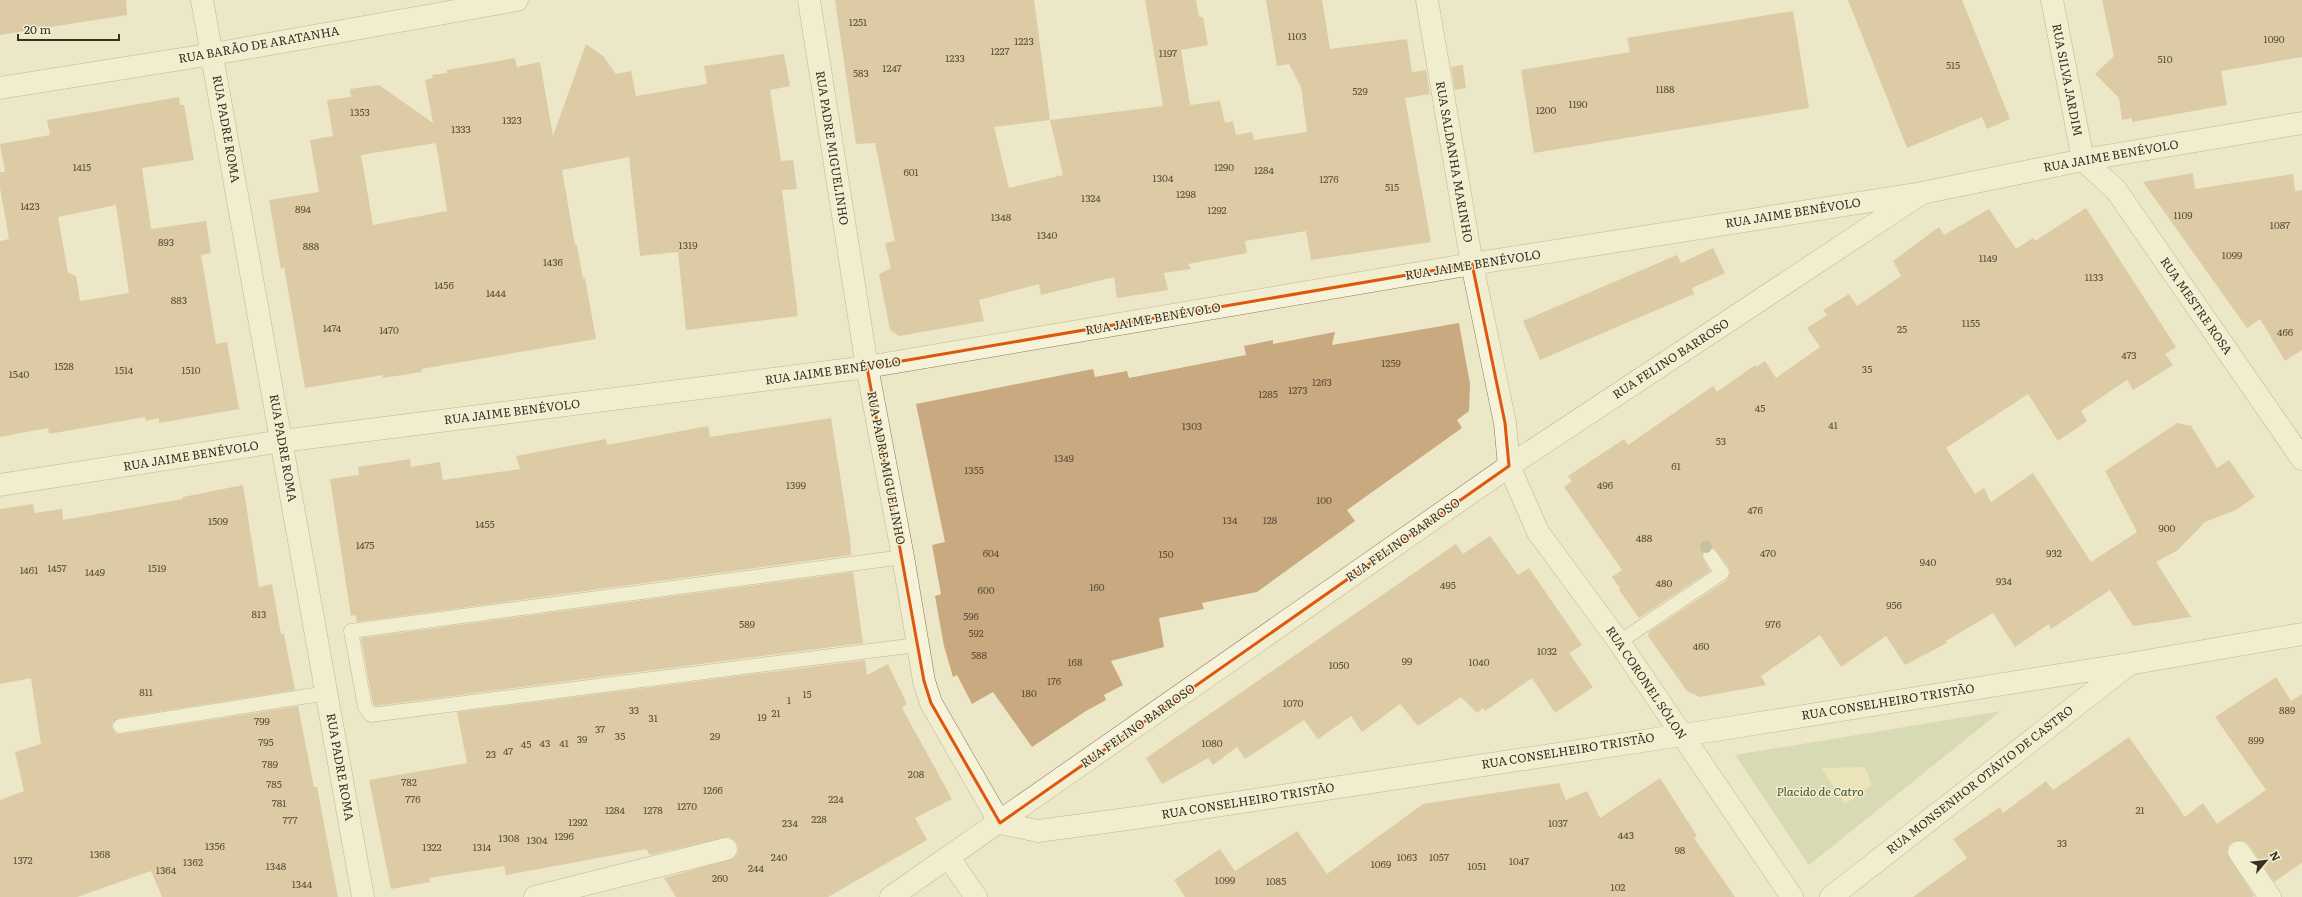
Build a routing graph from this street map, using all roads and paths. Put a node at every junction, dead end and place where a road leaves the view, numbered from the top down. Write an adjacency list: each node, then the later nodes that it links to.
1 (202, 0): 6 (street, RUA PADRE ROMA)
2 (517, 0): 6 (street, RUA BARÃO DE ARATANHA)
3 (809, 0): 12 (street, RUA PADRE MIGUELINHO)
4 (1427, 0): 11 (street, RUA SALDANHA MARINHO)
5 (2052, 0): 9 (street, RUA SILVA JARDIM)
6 (213, 54): 7 (street, RUA BARÃO DE ARATANHA); 13 (street, RUA PADRE ROMA)
7 (0, 88)
8 (2302, 123): 9 (street, RUA JAIME BENÉVOLO)
9 (2083, 160): 10 (street, RUA JAIME BENÉVOLO); 14 (street, RUA MESTRE ROSA)
10 (1922, 193): 11 (street, RUA JAIME BENÉVOLO); 15 (street, RUA FELINO BARROSO)
11 (1472, 264): 12 (street, RUA JAIME BENÉVOLO); 15 (street, RUA SALDANHA MARINHO)
12 (866, 367): 13 (street, RUA JAIME BENÉVOLO); 18 (street, RUA PADRE MIGUELINHO)
13 (282, 442): 16 (street, RUA JAIME BENÉVOLO); 23 (street, RUA PADRE ROMA)
14 (2302, 459)
15 (1509, 466): 20 (street, RUA CORONEL SÓLON); 26 (street, RUA FELINO BARROSO)
16 (0, 486)
17 (1710, 555): 20 (lane)
18 (903, 557): 21 (street, RUA PADRE MIGUELINHO); 21 (lane)
19 (2302, 634): 22 (street, RUA CONSELHEIRO TRISTÃO)
20 (1619, 642): 25 (street, RUA CORONEL SÓLON)
21 (916, 645): 26 (street, RUA PADRE MIGUELINHO)
22 (2129, 664): 25 (street, RUA CONSELHEIRO TRISTÃO); 35 (street, RUA MONSENHOR OTÁVIO DE CASTRO)
23 (327, 693): 24 (lane); 30 (street, RUA PADRE ROMA)
24 (120, 726)
25 (1681, 734): 26 (street, RUA CONSELHEIRO TRISTÃO); 34 (street, RUA CORONEL SÓLON)
26 (1000, 823): 29 (street, RUA FELINO BARROSO)
27 (726, 849): 31 (street)
28 (2239, 852): 36 (street)
29 (949, 858): 32 (street, RUA FELINO BARROSO); 33 (street)
30 (363, 897)
31 (535, 897)
32 (891, 897)
33 (976, 897)
34 (1792, 897)
35 (1831, 897)
36 (2270, 897)

